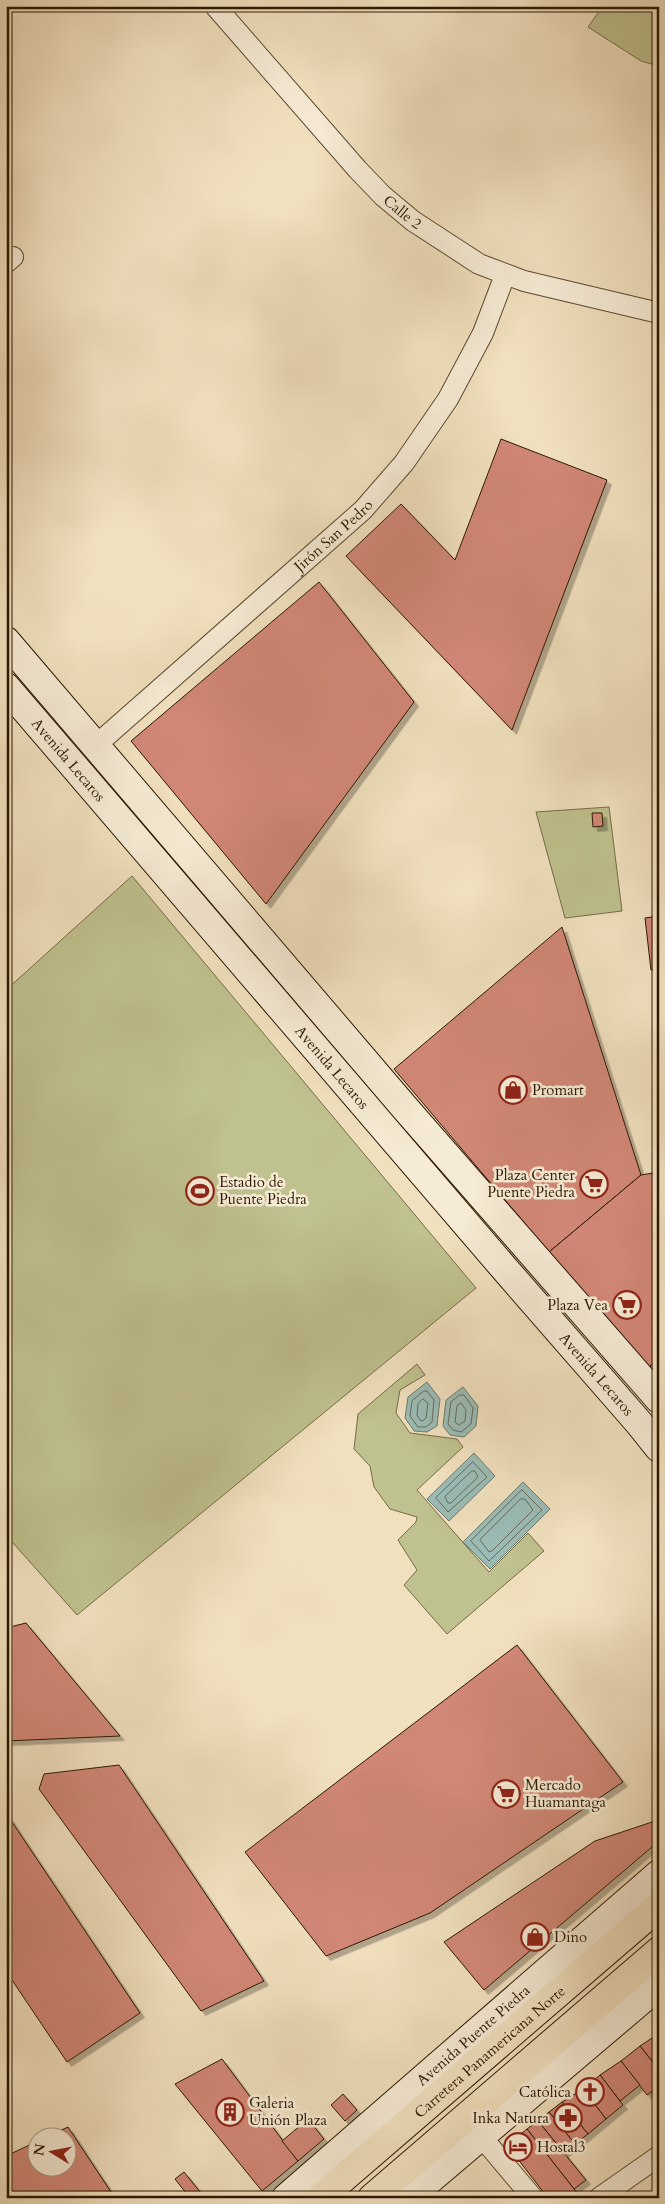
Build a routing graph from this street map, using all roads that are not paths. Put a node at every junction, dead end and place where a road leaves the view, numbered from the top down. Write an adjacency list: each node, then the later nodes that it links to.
1 (215, 6): 2 (street, Calle 2)
2 (505, 275): 3 (street, Calle 2); 7 (street, Jirón San Pedro)
3 (659, 313)
4 (6, 641): 5 (main road, Avenida Lecaros)
5 (18, 672): 7 (main road, Avenida Lecaros)
6 (6, 688): 9 (main road, Avenida Lecaros)
7 (95, 746): 8 (main road, Avenida Lecaros)
8 (659, 1399)
9 (659, 1448)
10 (659, 1874): 16 (main road, Avenida Puente Piedra)
11 (659, 1906): 17 (highway, Carretera Panamericana Norte)
12 (659, 1951): 18 (highway)
13 (659, 1984): 14 (main road)
14 (480, 2135): 19 (main road); 20 (street)
15 (659, 2156): 21 (street)
16 (286, 2198)
17 (320, 2198)
18 (372, 2198)
19 (408, 2198)
20 (533, 2198)
21 (599, 2198)

